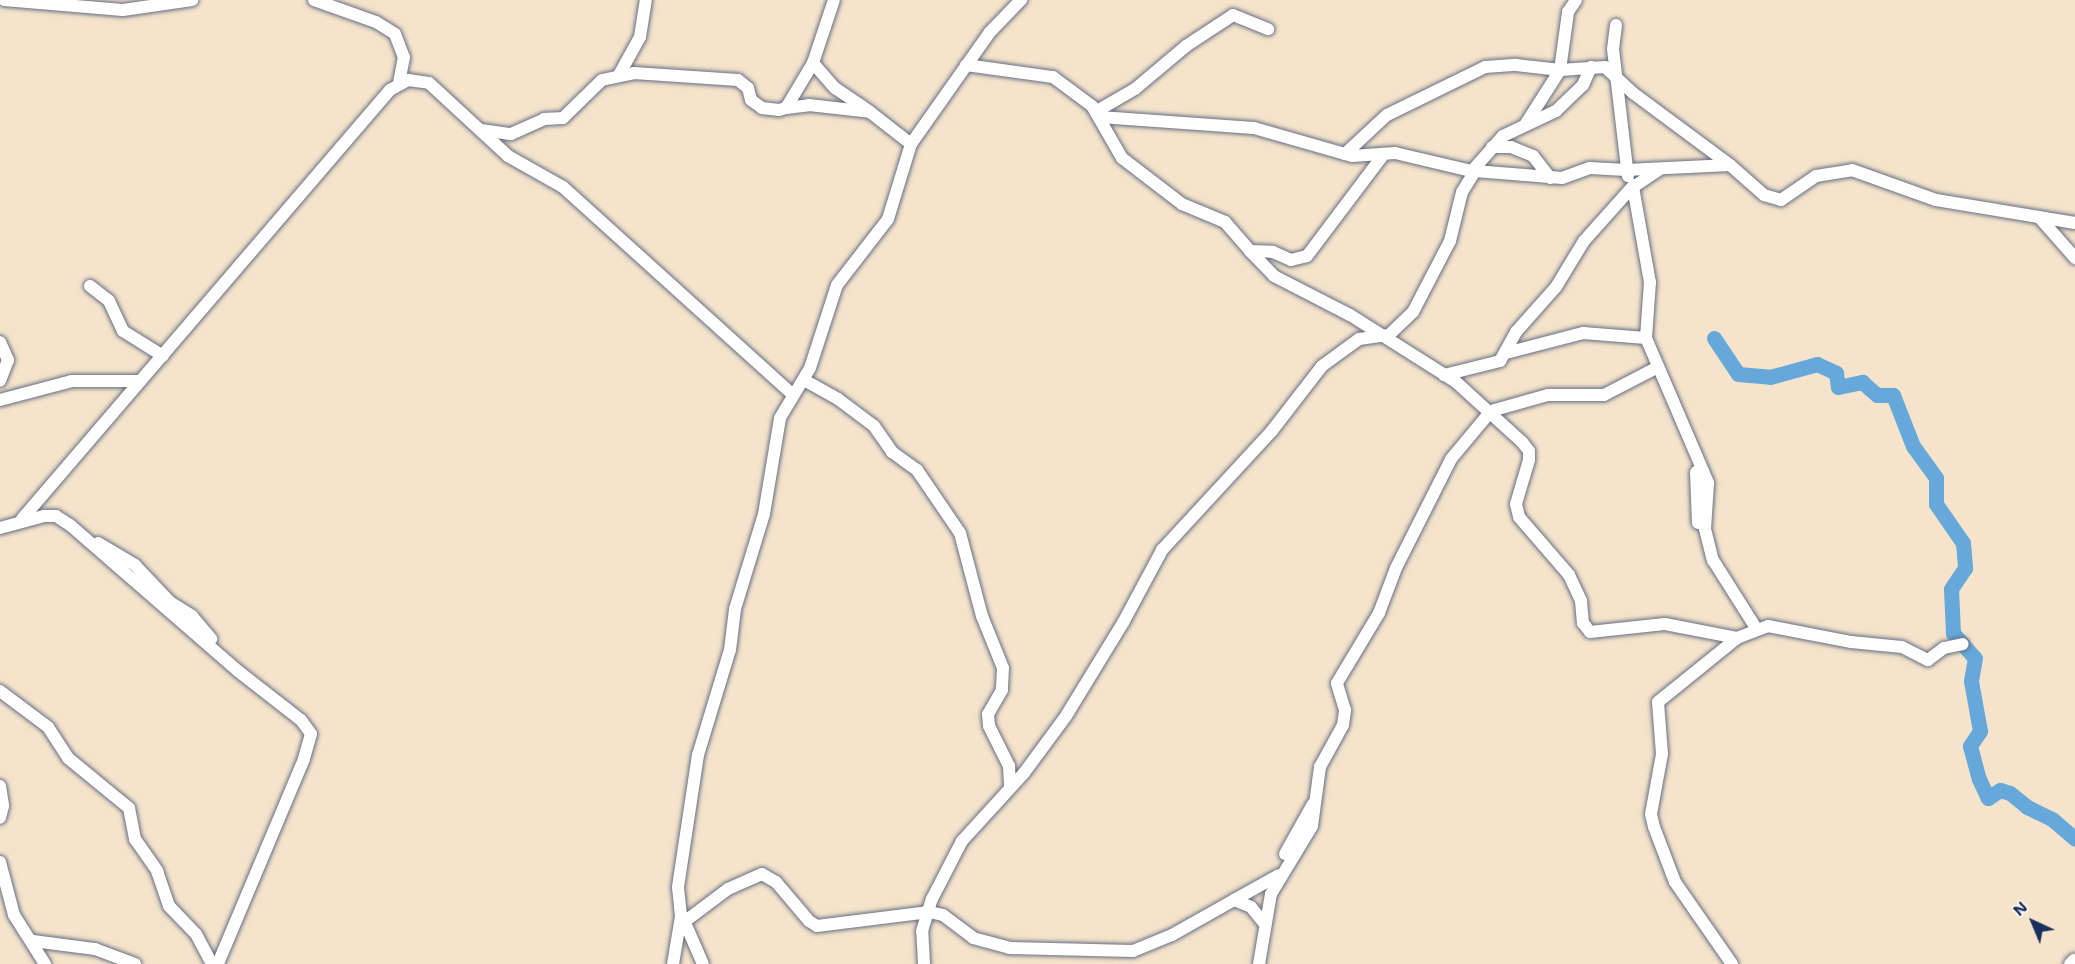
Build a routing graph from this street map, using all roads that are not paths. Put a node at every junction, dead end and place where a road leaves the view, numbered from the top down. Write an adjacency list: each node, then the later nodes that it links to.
1 (4, 0): 2 (street)
2 (192, 0)
3 (314, 0): 16 (street)
4 (646, 0): 14 (street)
5 (834, 0): 10 (street)
6 (1022, 0): 11 (street)
7 (1576, 0): 13 (street)
8 (1616, 26): 15 (street)
9 (1268, 29): 19 (street)
10 (813, 63): 17 (street); 18 (street)
11 (966, 64): 19 (street); 22 (street)
12 (1591, 67): 13 (street); 15 (street); 20 (street)
13 (1560, 70): 20 (street); 24 (street)
14 (619, 75): 17 (street); 21 (street)
15 (1618, 77): 26 (street); 28 (street)
16 (399, 82): 21 (street); 41 (street)
17 (786, 108): 18 (street)
18 (870, 112): 22 (street)
19 (1098, 114): 24 (street); 34 (street)
20 (1526, 125): 23 (street)
21 (480, 130): 47 (street)
22 (911, 144): 44 (street)
23 (1492, 147): 29 (street); 30 (street)
24 (1345, 154): 25 (street)
25 (1384, 154): 29 (street); 34 (street)
26 (1730, 165): 27 (street); 32 (street)
27 (1661, 168): 28 (street); 31 (street)
28 (1628, 170): 30 (street); 31 (street)
29 (1475, 171): 30 (street); 37 (street)
30 (1550, 178)
31 (1630, 187): 38 (street); 40 (street)
32 (2039, 217): 33 (street); 35 (street)
33 (2075, 223)
34 (1250, 251): 37 (street)
35 (2075, 258)
36 (90, 286): 41 (street)
37 (1383, 337): 43 (street); 60 (street)
38 (1646, 338): 40 (street); 42 (street)
39 (0, 342): 45 (street)
40 (1506, 354): 43 (street)
41 (163, 356): 46 (street)
42 (1656, 368): 49 (street); 54 (street)
43 (1444, 375): 49 (street)
44 (804, 380): 47 (street); 60 (street)
45 (0, 381)
46 (140, 381): 48 (street); 50 (street)
47 (793, 395): 66 (street)
48 (0, 400)
49 (1491, 411): 55 (street); 63 (street)
50 (34, 509): 51 (street); 52 (street)
51 (56, 516): 52 (street); 72 (street)
52 (22, 519): 53 (street)
53 (0, 528)
54 (1756, 628): 55 (street); 56 (street)
55 (1737, 638): 77 (street)
56 (1963, 644)
57 (1, 692): 58 (street); 71 (street)
58 (0, 708)
59 (0, 786): 61 (street)
60 (1010, 786): 65 (street)
61 (0, 818)
62 (0, 862): 68 (street)
63 (1280, 873): 64 (street); 67 (street)
64 (1234, 900): 65 (street); 67 (street)
65 (929, 912): 66 (street); 75 (street)
66 (683, 919): 73 (street); 74 (street)
67 (1264, 923): 76 (street)
68 (33, 941): 69 (street); 70 (street)
69 (45, 964)
70 (135, 964)
71 (212, 964)
72 (218, 964)
73 (673, 964)
74 (703, 964)
75 (924, 964)
76 (1258, 964)
77 (1732, 964)

